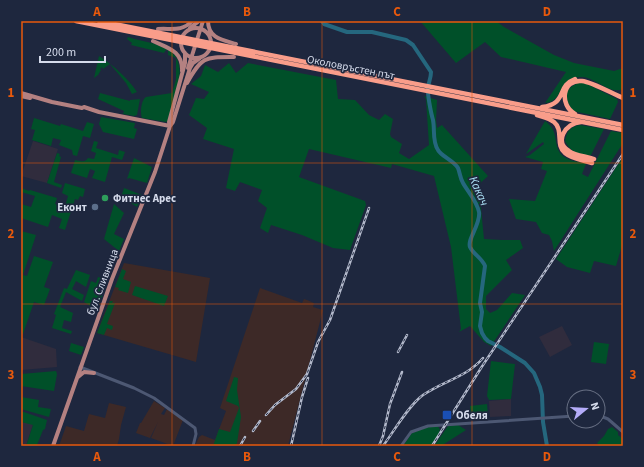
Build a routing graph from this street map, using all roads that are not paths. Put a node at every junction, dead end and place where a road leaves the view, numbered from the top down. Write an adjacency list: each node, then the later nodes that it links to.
1 (76, 21): 9 (highway, Околовръстен път)
2 (99, 21): 8 (highway, Околовръстен път)
3 (105, 21): 8 (highway)
4 (192, 21): 10 (main road)
5 (203, 21): 11 (main road); 12 (main road); 14 (main road, бул. Сливница)
6 (208, 21): 15 (main road)
7 (82, 25): 9 (highway)
8 (117, 25): 20 (highway, Околовръстен път)
9 (110, 28): 14 (highway, Околовръстен път)
10 (158, 29)
11 (188, 30): 12 (main road); 16 (main road)
12 (208, 34): 18 (main road)
13 (153, 41): 23 (main road)
14 (196, 44): 22 (highway, Околовръстен път); 35 (main road, бул. Сливница)
15 (236, 44)
16 (185, 53): 18 (main road); 23 (main road, бул. Сливница)
17 (234, 57): 25 (main road)
18 (200, 58): 25 (main road, бул. Сливница)
19 (316, 61): 20 (highway)
20 (335, 69): 24 (highway, Околовръстен път)
21 (311, 72): 22 (highway)
22 (343, 74): 24 (highway, Околовръстен път)
23 (182, 77): 35 (main road, бул. Сливница)
24 (425, 88): 26 (highway, Околовръстен път)
25 (184, 90): 35 (main road, бул. Сливница)
26 (435, 90): 31 (highway, Околовръстен път); 36 (highway, Околовръстен път)
27 (21, 93): 33 (main road)
28 (623, 95): 34 (highway)
29 (21, 96): 33 (main road)
30 (496, 97): 31 (highway)
31 (488, 98): 34 (highway, Околовръстен път)
32 (623, 98): 37 (highway)
33 (52, 102): 39 (main road)
34 (536, 107): 37 (highway, Околовръстен път)
35 (175, 110): 41 (main road, бул. Сливница)
36 (528, 111): 37 (highway, Околовръстен път); 37 (highway)
37 (589, 120): 38 (highway, Околовръстен път)
38 (600, 123): 40 (highway, Околовръстен път); 42 (highway, Околовръстен път)
39 (159, 124): 41 (main road); 43 (main road)
40 (623, 125)
41 (170, 126): 43 (main road, бул. Сливница)
42 (623, 130)
43 (166, 138): 44 (main road, бул. Сливница)
44 (80, 367): 45 (street); 46 (main road, бул. Сливница)
45 (94, 373): 46 (main road); 51 (street)
46 (76, 379): 50 (main road, бул. Сливница)
47 (566, 417): 52 (street)
48 (606, 418): 49 (street)
49 (623, 432)
50 (53, 446)
51 (193, 446)
52 (401, 446)

